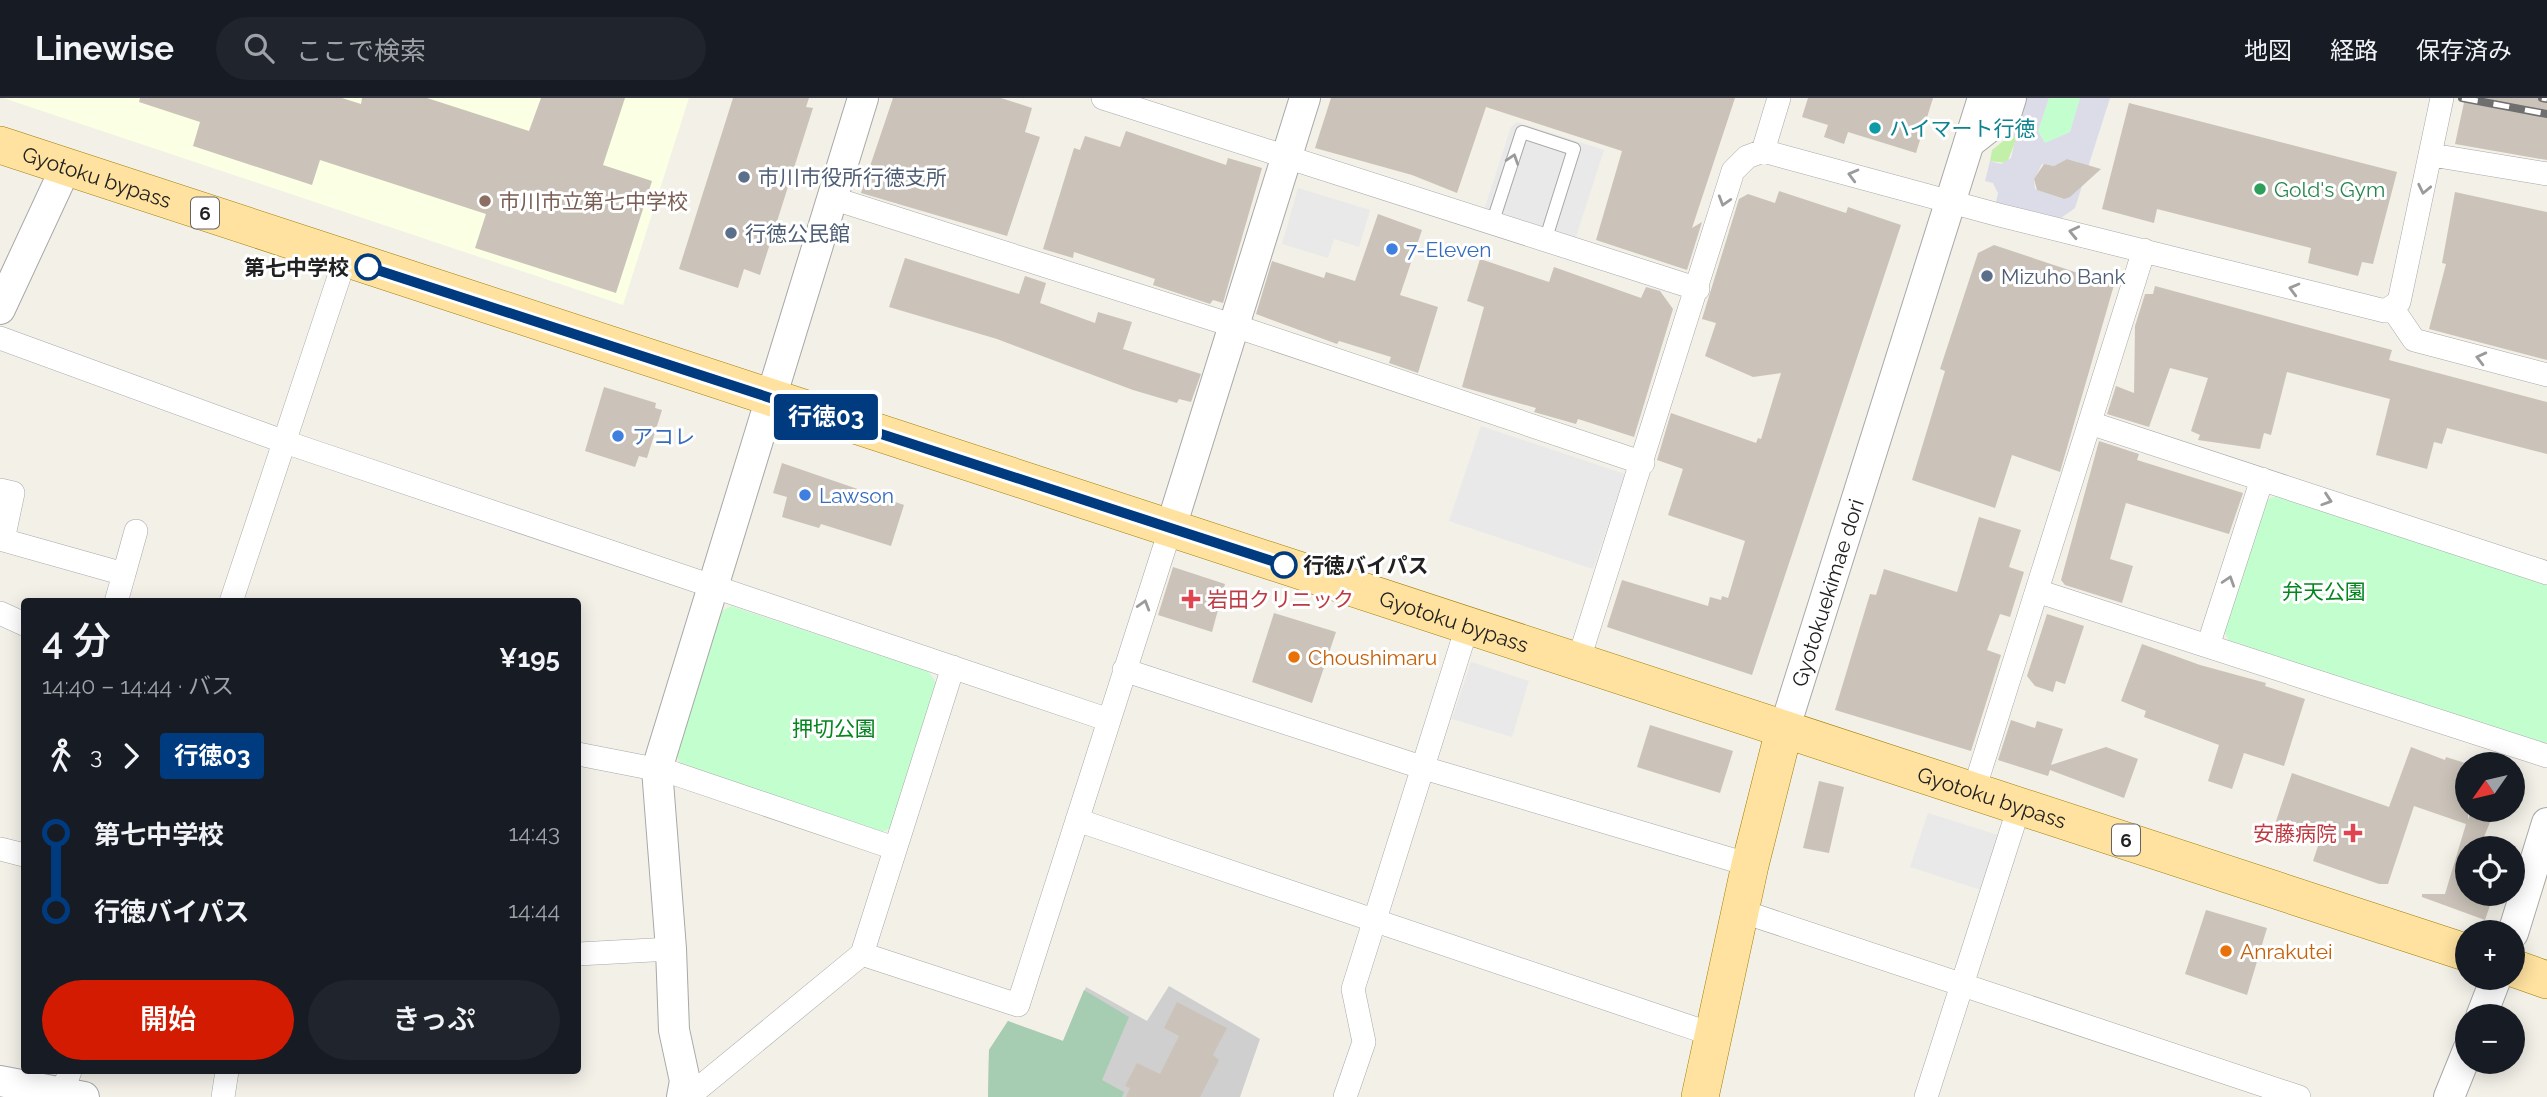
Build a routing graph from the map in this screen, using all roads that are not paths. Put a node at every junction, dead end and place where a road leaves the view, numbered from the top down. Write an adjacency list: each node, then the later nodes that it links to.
1 (863, 98): 15 (street)
2 (1102, 98): 12 (street)
3 (1305, 98): 12 (street)
4 (1779, 98): 10 (street)
5 (1983, 98): 8 (street, Gyotokuekimae dori)
6 (2011, 98): 8 (street)
7 (2442, 98): 11 (street)
8 (1969, 143): 16 (street, Gyotokuekimae dori)
9 (0, 145): 13 (main road, Gyotoku bypass / 6)
10 (1763, 151): 16 (street, one-way to 10); 21 (street, one-way to 21)
11 (2432, 155): 14 (street); 23 (street, one-way to 23)
12 (1286, 158): 17 (street); 24 (street)
13 (66, 167): 20 (main road, Gyotoku bypass / 6); 22 (street)
14 (2547, 174)
15 (832, 198): 24 (street); 27 (street)
16 (1950, 201): 19 (street, one-way to 16); 49 (street, Gyotokuekimae dori)
17 (1492, 224): 18 (street); 18 (lane, one-way to 18)
18 (1545, 241): 21 (street)
19 (2144, 250): 23 (street, one-way to 19); 28 (street)
20 (345, 259): 27 (main road, Gyotoku bypass / 6); 29 (street)
21 (1698, 289): 30 (street)
22 (0, 309)
23 (2393, 309): 26 (street, one-way to 23)
24 (1232, 325): 30 (street); 33 (street)
25 (0, 338): 29 (street)
26 (2547, 375)
27 (771, 399): 33 (main road, Gyotoku bypass / 6); 37 (street)
28 (2090, 423): 31 (street); 38 (street)
29 (285, 442): 37 (street); 40 (street)
30 (1643, 463): 45 (street)
31 (2262, 479): 35 (street, one-way to 35); 44 (street, one-way to 31)
32 (0, 490): 36 (street)
33 (1171, 527): 43 (main road, Gyotoku bypass / 6); 47 (street, one-way to 33)
34 (136, 531): 36 (street)
35 (2547, 573)
36 (124, 574): 39 (street)
37 (712, 586): 46 (street); 53 (street)
38 (2037, 591): 44 (street); 54 (street)
39 (117, 598)
40 (232, 598)
41 (0, 613): 42 (street)
42 (21, 623)
43 (1467, 627): 45 (main road, Gyotoku bypass / 6); 52 (street)
44 (2208, 646): 51 (street)
45 (1578, 662): 49 (main road, Gyotoku bypass / 6)
46 (953, 667): 48 (street); 58 (street)
47 (1124, 670): 48 (street); 52 (street)
48 (1109, 720): 56 (street)
49 (1784, 730): 54 (main road, Gyotoku bypass / 6); 61 (main road, Gyotokuekimae dori)
50 (581, 755): 53 (street)
51 (2547, 756)
52 (1424, 768): 61 (street); 63 (street)
53 (657, 769): 58 (street); 65 (street)
54 (1974, 790): 55 (main road, Gyotoku bypass / 6)
55 (2020, 804): 66 (main road, Gyotoku bypass / 6); 71 (street)
56 (1077, 820): 63 (street); 68 (street)
57 (2547, 822): 64 (street)
58 (894, 848): 68 (street)
59 (0, 849): 60 (street)
60 (21, 854)
61 (1750, 865): 62 (main road, Gyotokuekimae dori)
62 (1741, 911): 71 (street); 72 (main road, Gyotokuekimae dori)
63 (1375, 920): 72 (street); 80 (street)
64 (2517, 920)
65 (671, 949): 67 (street); 78 (street)
66 (2455, 949)
67 (581, 954)
68 (862, 954): 79 (street)
69 (2525, 972): 70 (main road)
70 (2547, 980)
71 (1961, 984): 82 (street); 83 (street)
72 (1714, 1035): 81 (main road, Gyotokuekimae dori)
73 (227, 1074): 77 (street)
74 (2458, 1074): 84 (street)
75 (0, 1082): 76 (street)
76 (72, 1087)
77 (223, 1097)
78 (682, 1097)
79 (688, 1097)
80 (1345, 1097)
81 (1700, 1097)
82 (1926, 1097)
83 (2299, 1097)
84 (2449, 1097)

